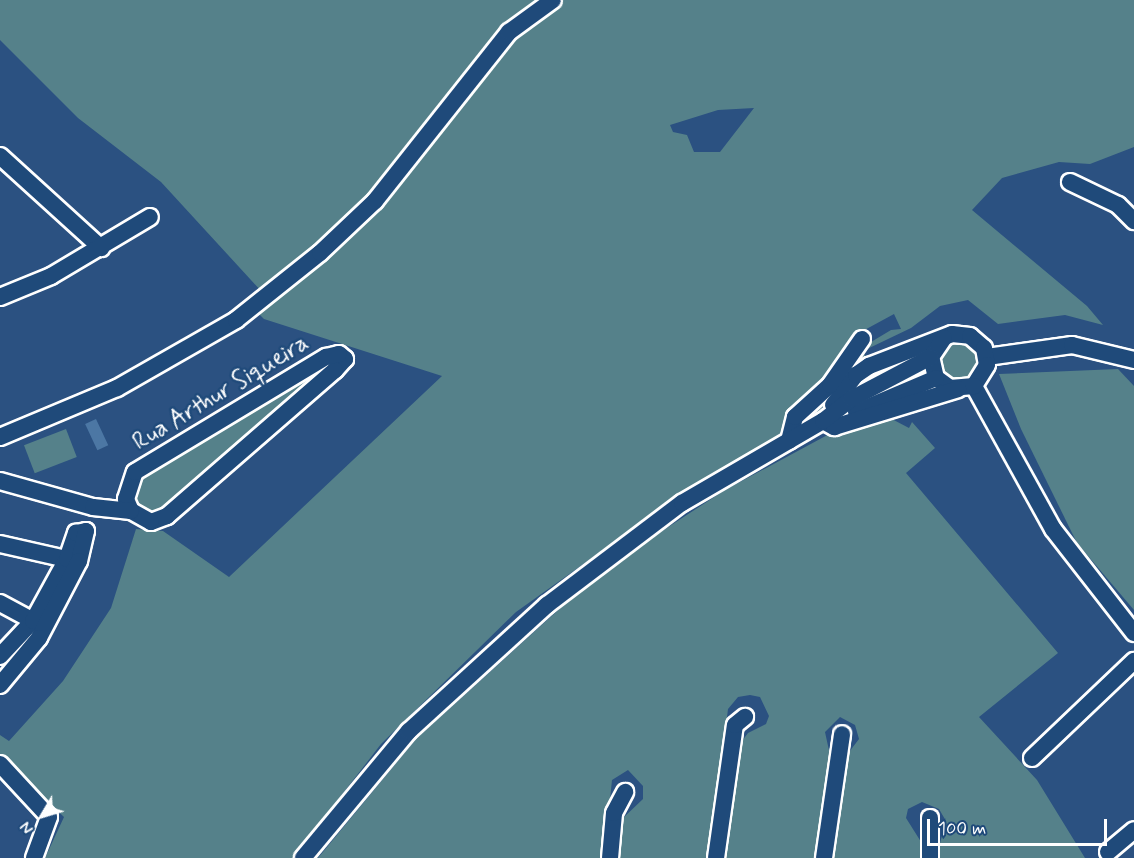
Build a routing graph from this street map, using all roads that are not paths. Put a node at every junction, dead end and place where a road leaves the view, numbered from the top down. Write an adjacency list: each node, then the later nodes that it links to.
1 (553, 0): 18 (street)
2 (0, 156): 6 (street)
3 (1070, 182): 5 (street)
4 (150, 217): 6 (street)
5 (1134, 221)
6 (101, 248): 7 (street)
7 (0, 297)
8 (944, 338): 10 (street); 11 (street); 13 (street)
9 (862, 339): 19 (street)
10 (905, 354): 13 (street); 15 (street)
11 (987, 357): 12 (street); 14 (street)
12 (1134, 360)
13 (931, 365): 14 (street); 15 (street); 16 (street)
14 (966, 388): 17 (street); 25 (street)
15 (848, 394): 16 (street); 17 (street)
16 (848, 416): 17 (street)
17 (824, 421): 19 (street)
18 (0, 437)
19 (789, 441): 38 (street)
20 (0, 481): 21 (street, Rua Arthur Siqueira)
21 (131, 512): 21 (street, Rua Arthur Siqueira)
22 (0, 544): 24 (street)
23 (0, 603): 24 (street)
24 (39, 624): 26 (street); 28 (street)
25 (1134, 633)
26 (0, 656)
27 (1134, 661): 31 (street)
28 (2, 679)
29 (745, 717): 40 (street)
30 (842, 734): 41 (street)
31 (1032, 758)
32 (0, 764): 37 (street)
33 (625, 792): 39 (street)
34 (930, 818): 42 (street)
35 (1134, 830): 36 (street)
36 (1108, 852)
37 (34, 858)
38 (303, 858)
39 (610, 858)
40 (716, 858)
41 (824, 858)
42 (930, 858)

